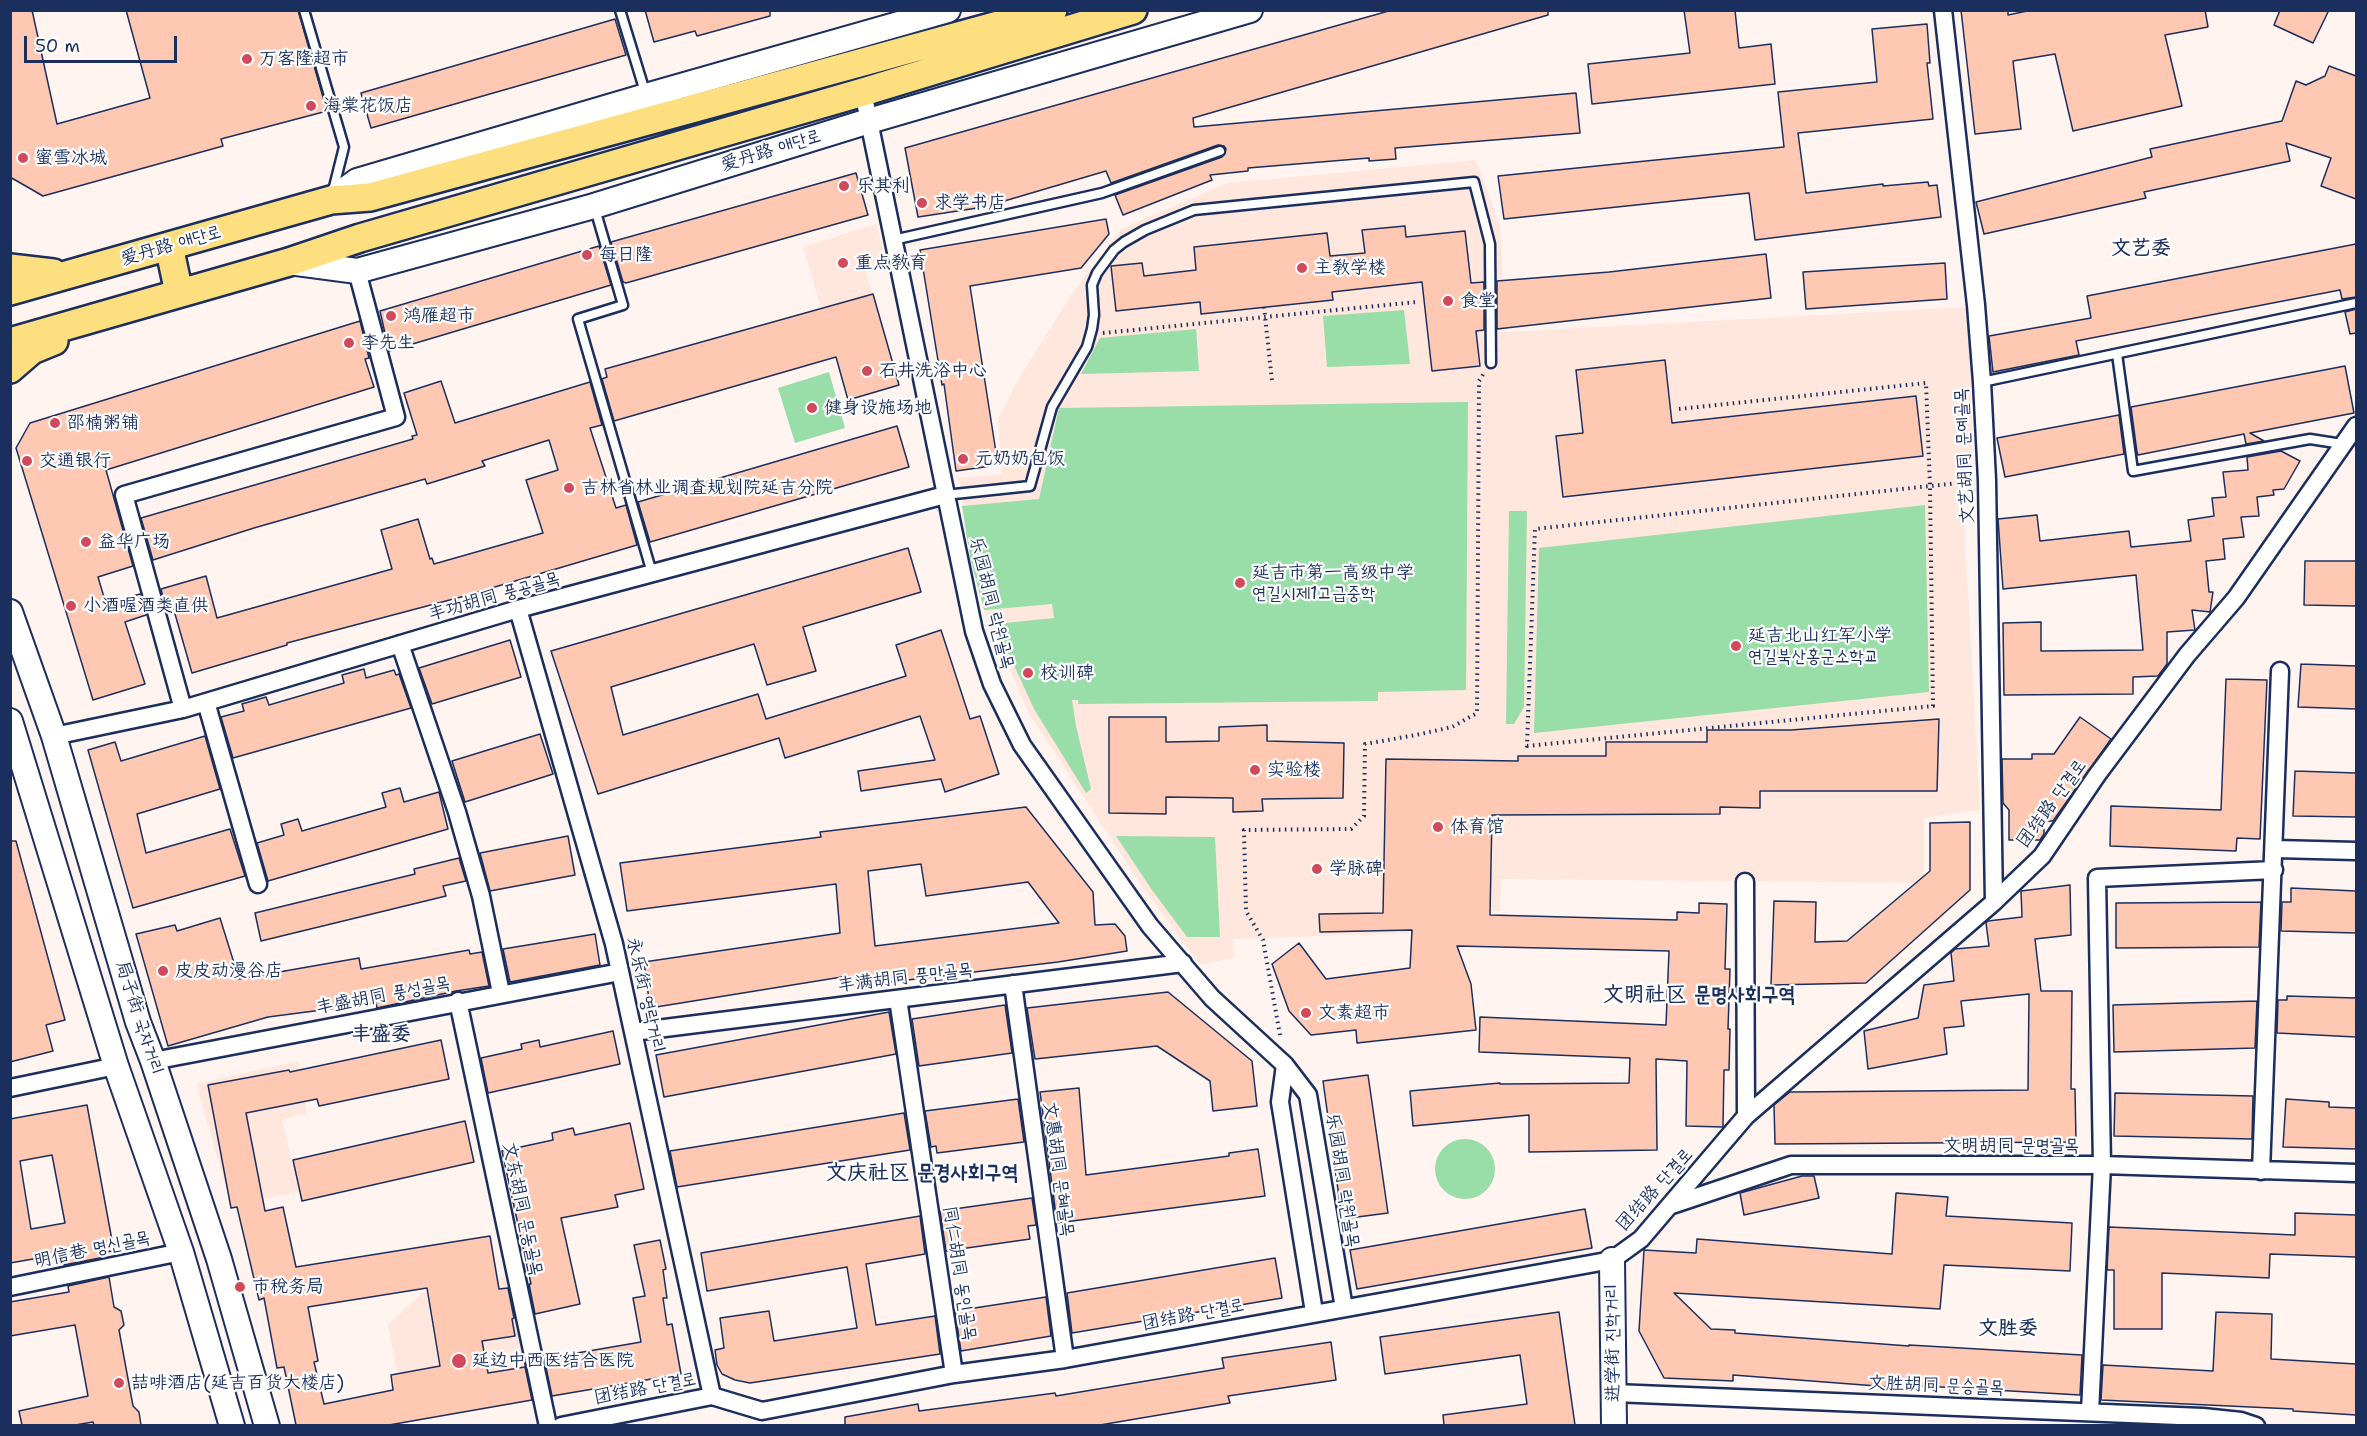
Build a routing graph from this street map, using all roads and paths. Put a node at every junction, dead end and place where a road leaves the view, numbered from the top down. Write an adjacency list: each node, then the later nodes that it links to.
1 (304, 10): 13 (lane)
2 (620, 10): 10 (lane)
3 (948, 10): 10 (street, 爱丹路 애단로)
4 (1053, 10): 8 (main road, 爱丹路 애단로)
5 (1133, 10): 9 (main road, 爱丹路 애단로)
6 (1250, 10): 11 (street, 爱丹路 애단로)
7 (1943, 10): 34 (street, 文艺胡同 문예골목)
8 (1023, 15): 13 (main road, 爱丹路 애단로)
9 (863, 92): 11 (street, 乐园胡同 락원골목); 17 (main road, 爱丹路 애단로)
10 (646, 96): 13 (street, 爱丹路 애단로)
11 (869, 121): 14 (street, 爱丹路 애단로); 15 (street, 乐园胡同 락원골목)
12 (1220, 151): 15 (lane)
13 (331, 200): 16 (main road, 爱丹路 애단로)
14 (594, 206): 19 (street, 爱丹路 애단로); 41 (lane)
15 (893, 240): 40 (street, 乐园胡同 락원골목)
16 (169, 246): 20 (main road, 爱丹路 애단로); 22 (main road)
17 (289, 262): 19 (street, 爱丹路 애단로); 22 (main road, 爱丹路 애단로)
18 (10, 268): 20 (main road)
19 (357, 271): 47 (street)
20 (69, 274): 21 (main road, 爱丹路 애단로)
21 (10, 291)
22 (180, 293): 23 (main road, 爱丹路 애단로)
23 (142, 303): 29 (main road, 爱丹路 애단로); 32 (main road)
24 (1417, 303): 27 (path)
25 (2356, 303): 30 (lane)
26 (1264, 307): 27 (path)
27 (1265, 317): 28 (path); 33 (path)
28 (1091, 335): 31 (lane); 40 (lane)
29 (10, 342)
30 (2117, 354): 34 (lane); 37 (lane)
31 (1491, 363): 64 (path)
32 (10, 369)
33 (1272, 381)
34 (1982, 382): 38 (street, 文艺胡同 문예골목)
35 (1679, 409): 39 (path)
36 (2356, 426): 37 (street, 团结路 단결로)
37 (2342, 444): 55 (street, 团结路 단결로)
38 (1987, 480): 39 (path); 55 (street, 文艺胡同 문예골목)
39 (1930, 486): 39 (path)
40 (945, 495): 41 (street, 丰功胡同 풍공골목); 56 (street, 乐园胡同 락원골목)
41 (652, 573): 42 (street, 丰功胡同 풍공골목)
42 (518, 609): 44 (street, 丰功胡同 풍공골목); 57 (street, 永乐街 영락거리)
43 (10, 612): 49 (street, 局子街 국자거리)
44 (400, 644): 46 (street, 丰功胡同 풍공골목); 59 (street)
45 (2280, 670): 50 (street)
46 (207, 702): 47 (street, 丰功胡同 풍공골목); 54 (street)
47 (183, 709): 49 (street, 丰功胡同 풍공골목)
48 (10, 721): 65 (street, 局子街 국자거리)
49 (54, 736): 63 (street, 局子街 국자거리)
50 (2275, 849): 51 (street); 52 (street)
51 (2356, 851)
52 (2274, 870): 68 (street); 69 (street)
53 (1745, 882): 67 (street)
54 (258, 884)
55 (1994, 902): 67 (street, 团结路 단결로)
56 (1182, 963): 58 (street, 丰满胡同 풍만골목); 64 (street, 乐园胡同 락원골목)
57 (620, 972): 59 (street, 丰盛胡同 풍성골목); 62 (street, 永乐街 영락거리)
58 (1013, 984): 60 (street, 丰满胡同 풍만골목); 77 (street, 文惠胡同 문혜골목)
59 (501, 993): 61 (street, 丰盛胡同 풍성골목)
60 (898, 999): 62 (street, 丰满胡同 풍만골목); 78 (street, 同仁胡同 동인골목)
61 (458, 1001): 63 (street, 丰盛胡同 풍성골목); 85 (street, 文东胡同 문동골목)
62 (633, 1032): 80 (street, 永乐街 영락거리)
63 (153, 1061): 84 (street, 局子街 국자거리)
64 (1285, 1065): 75 (street, 乐园胡同 락원골목); 76 (street)
65 (116, 1066): 66 (street); 72 (street, 局子街 국자거리)
66 (10, 1088)
67 (1746, 1116): 71 (street, 团结路 단결로)
68 (2102, 1165): 69 (street, 文明胡同 문명골목); 71 (street, 文明胡同 문명골목); 81 (street)
69 (2261, 1171): 70 (street, 文明胡同 문명골목)
70 (2356, 1173)
71 (1672, 1205): 73 (street, 团结路 단결로)
72 (181, 1252): 74 (street, 明信巷 명신골목); 83 (street, 局子街 국자거리)
73 (1612, 1260): 75 (street, 团结路 단결로); 79 (street, 进学街 진학거리)
74 (10, 1287)
75 (1344, 1308): 76 (street, 团结路 단결로)
76 (1314, 1312): 77 (street, 团结路 단결로)
77 (1065, 1359): 78 (street, 团结路 단결로)
78 (954, 1374): 82 (street, 团结路 단결로)
79 (1614, 1393): 81 (street, 文胜胡同 문승골목); 87 (street, 进学街 진학거리)
80 (712, 1396): 82 (street, 团结路 단결로); 86 (street, 团结路 단결로)
81 (2090, 1412): 88 (street, 文胜胡同 문승골목)
82 (764, 1418)
83 (232, 1425)
84 (267, 1425)
85 (548, 1425)
86 (561, 1425)
87 (1614, 1425)
88 (2256, 1425)

